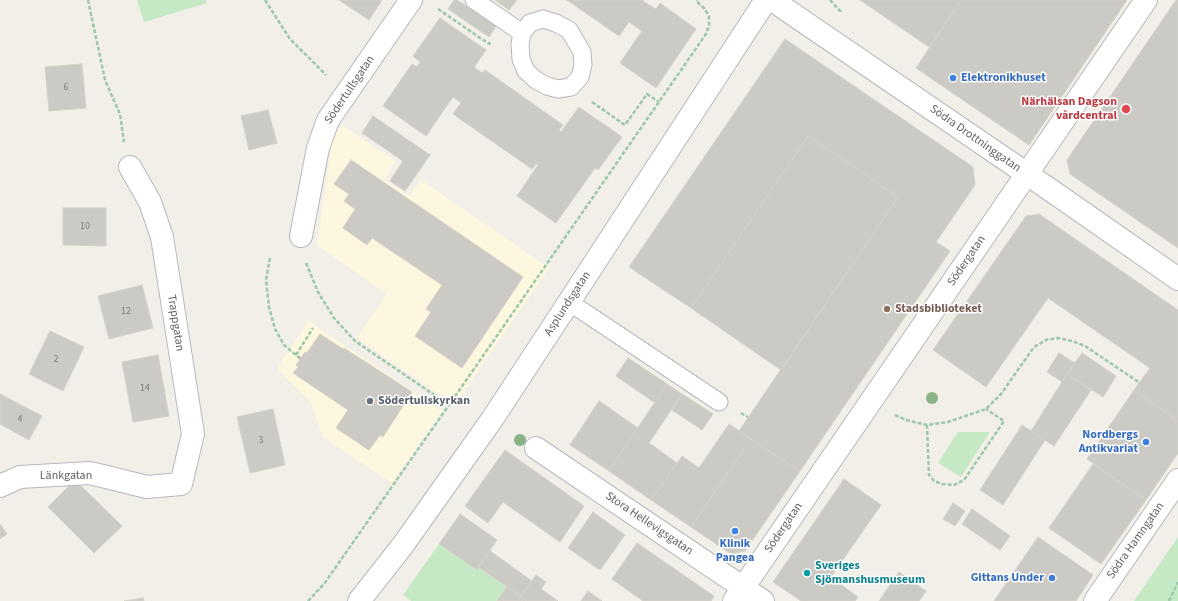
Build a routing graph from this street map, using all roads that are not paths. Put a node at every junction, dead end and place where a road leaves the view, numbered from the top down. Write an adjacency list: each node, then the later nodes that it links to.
1 (411, 0): 9 (street, Södertullsgatan)
2 (474, 0): 6 (lane)
3 (766, 0): 11 (street, Asplundsgatan)
4 (772, 0): 8 (street, Södra Drottninggatan)
5 (1146, 0): 8 (street, Södergatan)
6 (522, 33): 6 (lane)
7 (130, 167): 15 (street, Trappgatan)
8 (1027, 175): 10 (street, Södra Drottninggatan); 17 (street, Södergatan)
9 (301, 236)
10 (1178, 279)
11 (569, 302): 12 (lane); 18 (street, Asplundsgatan)
12 (719, 402)
13 (536, 448): 17 (street, Stora Hellevigsgatan)
14 (1178, 480): 20 (street, Södra Hamngatan)
15 (181, 484): 16 (street, Länkgatan)
16 (0, 486)
17 (739, 594): 19 (street, Stora Hellevigsgatan)
18 (359, 601)
19 (763, 601)
20 (1095, 601)

